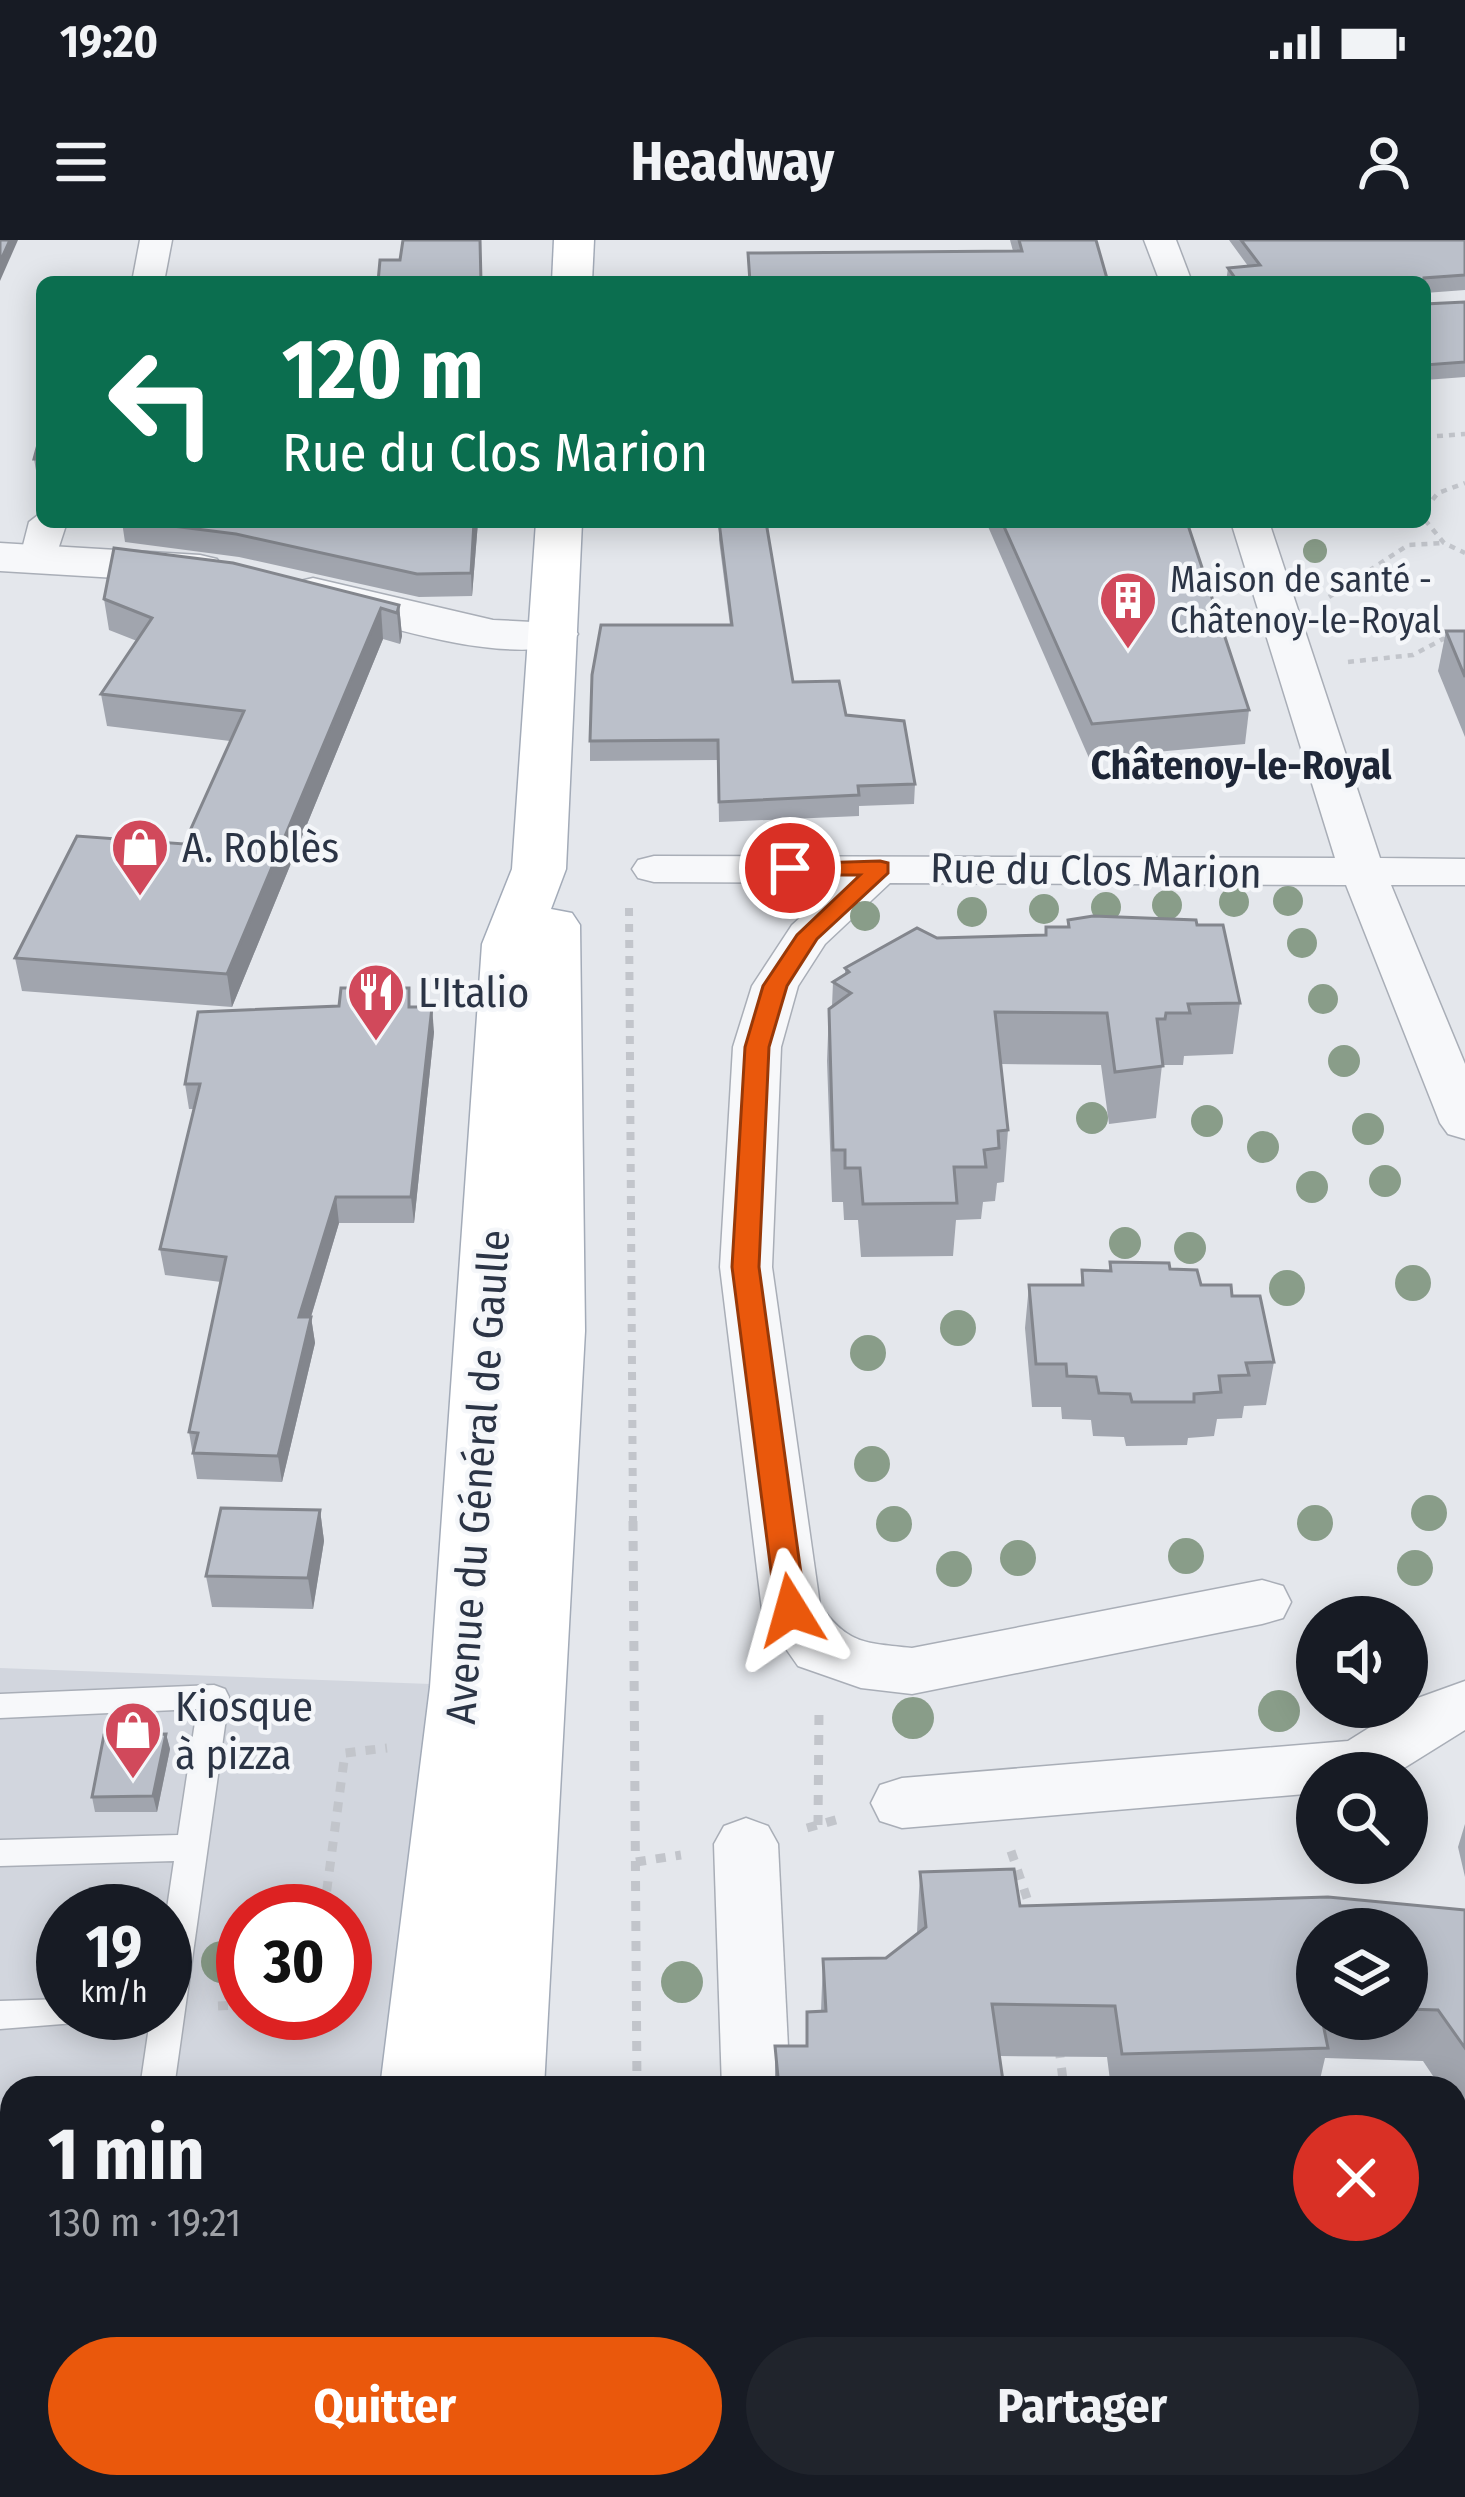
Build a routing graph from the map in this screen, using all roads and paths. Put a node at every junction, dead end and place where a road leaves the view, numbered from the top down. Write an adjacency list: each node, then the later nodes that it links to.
1 (156, 240): 4 (street)
2 (574, 240): 5 (main road)
3 (1160, 240): 6 (street)
4 (149, 276)
5 (572, 276)
6 (1173, 276)
7 (1465, 434): 8 (path)
8 (1431, 437)
9 (1465, 484): 10 (path)
10 (1431, 502)
11 (1431, 527): 14 (path)
12 (559, 528): 18 (main road, Avenue du Général de Gaulle)
13 (1252, 528): 17 (street)
14 (1444, 543): 16 (path); 17 (path)
15 (29, 545): 18 (street)
16 (1465, 554)
17 (1273, 603): 20 (street)
18 (554, 634): 22 (main road, Avenue du Général de Gaulle)
19 (1465, 642): 20 (path)
20 (1293, 664): 25 (street)
21 (880, 868): 23 (street, Rue du Clos Marion); 25 (street, Rue du Clos Marion); 28 (street)
22 (539, 869): 44 (main road, Avenue du Général de Gaulle); 45 (main road, Avenue du Général de Gaulle)
23 (654, 869): 46 (path)
24 (1465, 872): 25 (street, Rue du Clos Marion)
25 (1364, 874): 26 (street)
26 (1465, 1123)
27 (1262, 1602): 28 (street)
28 (819, 1650): 33 (path)
29 (1465, 1705): 31 (street)
30 (0, 1706): 35 (lane)
31 (995, 1796): 32 (street); 38 (path)
32 (902, 1804)
33 (818, 1825)
34 (746, 1844): 47 (street)
35 (191, 1848): 36 (lane); 37 (lane)
36 (0, 1853)
37 (186, 1884)
38 (1032, 1913)
39 (36, 2013): 40 (lane)
40 (0, 2014)
41 (163, 2040): 43 (lane)
42 (1059, 2042): 48 (path)
43 (159, 2076)
44 (423, 2076)
45 (503, 2076)
46 (638, 2076)
47 (756, 2076)
48 (1063, 2076)

